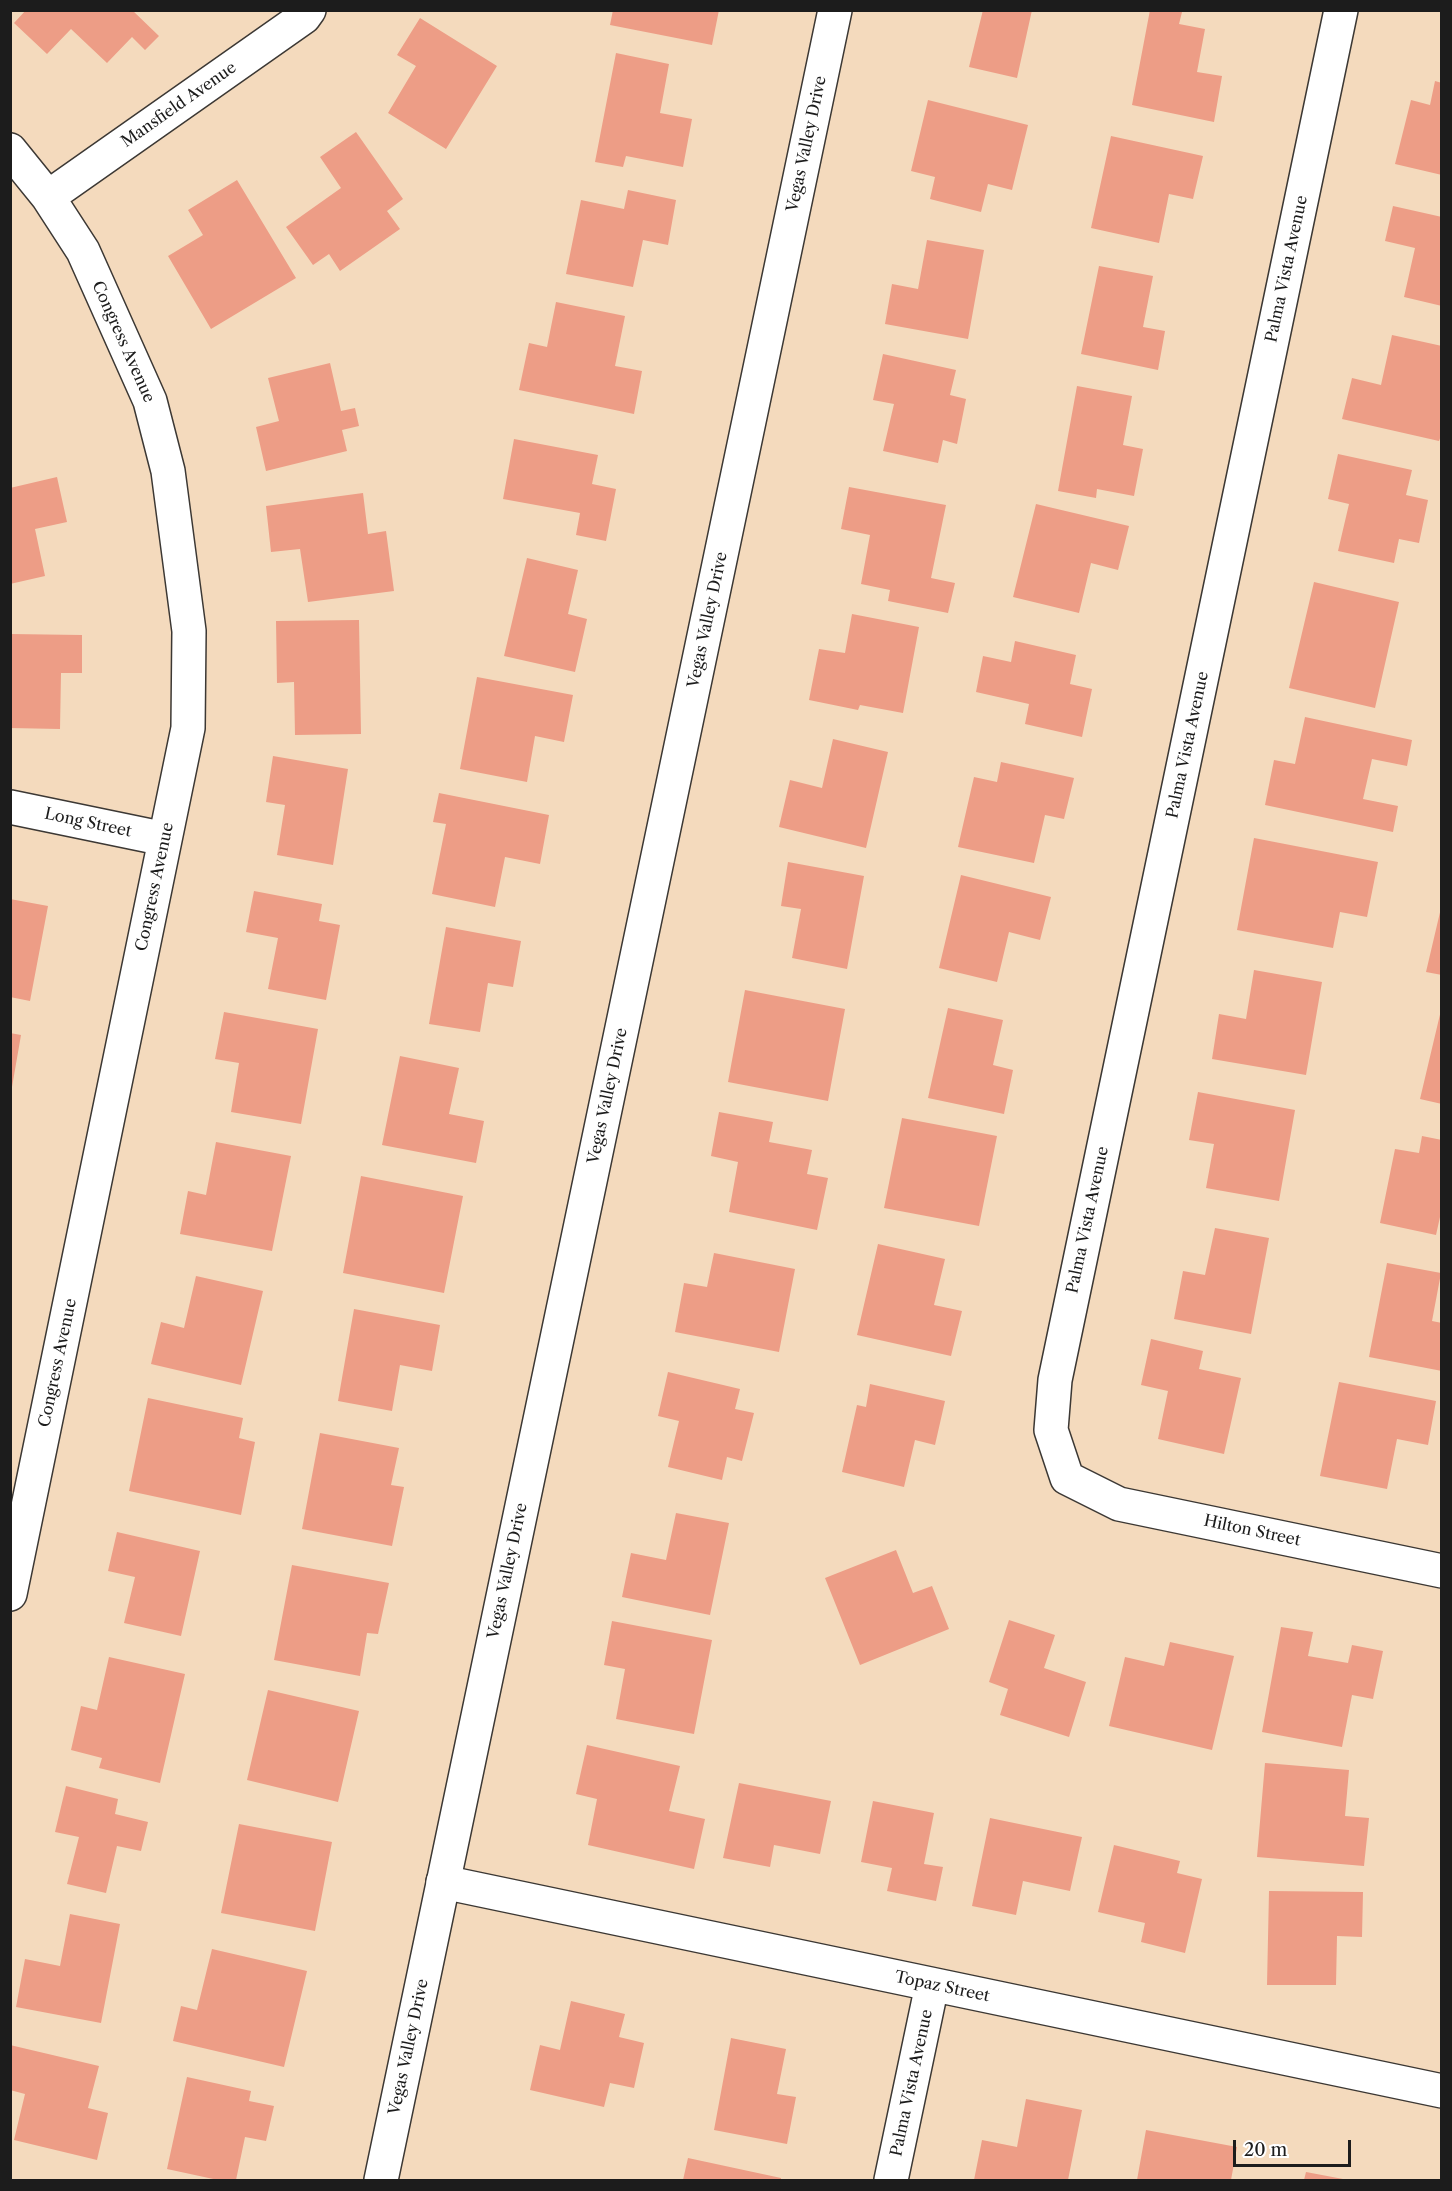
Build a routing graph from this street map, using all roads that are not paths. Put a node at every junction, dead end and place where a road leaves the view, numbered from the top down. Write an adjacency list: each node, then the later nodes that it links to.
1 (309, 10): 5 (street, Mansfield Avenue)
2 (835, 10): 11 (street, Vegas Valley Drive)
3 (1341, 10): 8 (street, Palma Vista Avenue)
4 (10, 150): 5 (street, Congress Avenue)
5 (48, 197): 7 (street, Congress Avenue)
6 (10, 807): 7 (street, Long Street)
7 (165, 839): 10 (street, Congress Avenue)
8 (1067, 1478): 9 (street, Hilton Street)
9 (1442, 1571)
10 (10, 1594)
11 (443, 1882): 12 (street, Topaz Street); 14 (street, Vegas Valley Drive)
12 (932, 1985): 13 (street, Topaz Street); 15 (street, Palma Vista Avenue)
13 (1442, 2091)
14 (381, 2181)
15 (891, 2181)

